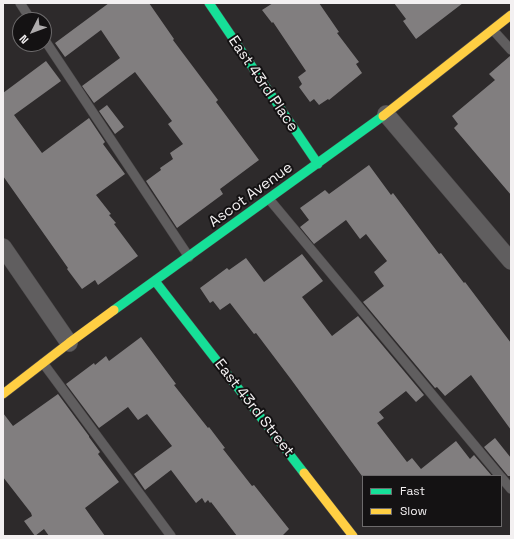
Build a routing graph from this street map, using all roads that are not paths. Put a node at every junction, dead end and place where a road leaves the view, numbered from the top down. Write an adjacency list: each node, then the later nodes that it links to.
1 (20, 3): 3 (lane)
2 (209, 3): 9 (street, East 43rd Place)
3 (26, 12)
4 (511, 15): 5 (street, Ascot Avenue)
5 (493, 30): 6 (lane); 8 (street, Ascot Avenue)
6 (511, 50)
7 (52, 51): 12 (lane)
8 (386, 114): 9 (street, Ascot Avenue); 13 (street)
9 (318, 164): 10 (street, Ascot Avenue)
10 (269, 199): 12 (street, Ascot Avenue); 18 (lane)
11 (3, 247): 15 (street)
12 (189, 257): 14 (street, Ascot Avenue)
13 (511, 261)
14 (156, 281): 15 (street, Ascot Avenue); 22 (street, East 43rd Street)
15 (69, 343): 16 (street, Ascot Avenue)
16 (43, 363): 17 (street, Ascot Avenue); 21 (lane)
17 (3, 394)
18 (498, 475)
19 (502, 479): 20 (lane)
20 (511, 489)
21 (171, 536)
22 (353, 536)

